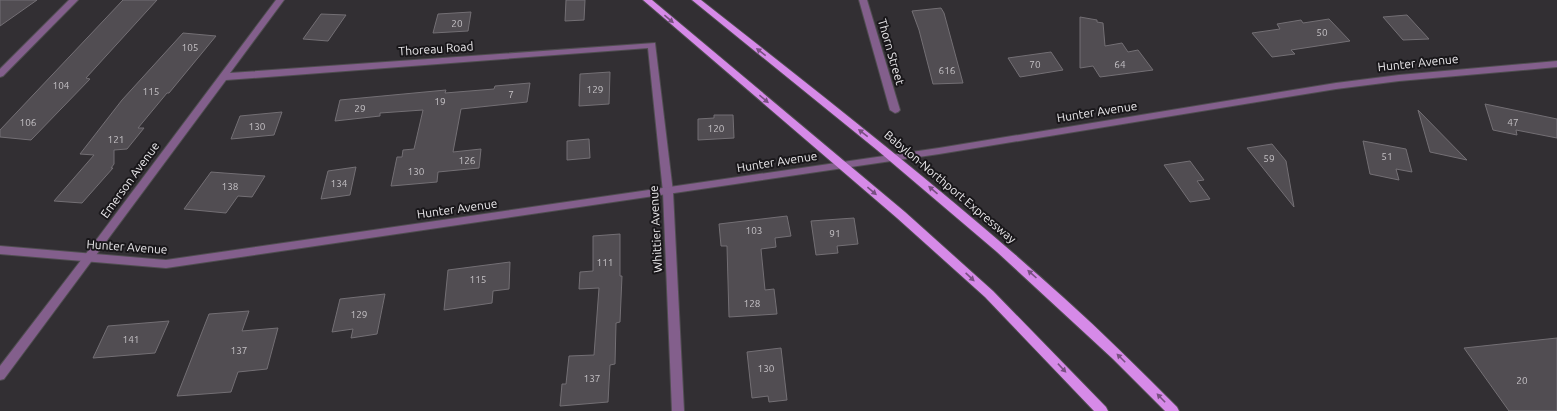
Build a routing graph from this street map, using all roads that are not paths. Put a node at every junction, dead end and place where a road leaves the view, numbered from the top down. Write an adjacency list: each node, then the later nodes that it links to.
1 (74, 0): 8 (street)
2 (280, 0): 10 (street, Emerson Avenue)
3 (647, 0): 13 (main road, one-way to 13)
4 (696, 0): 12 (main road, Babylon-Northport Expressway, one-way to 4)
5 (863, 0): 11 (street, Thorn Street)
6 (652, 45): 10 (street, Thoreau Road); 14 (street, Whittier Avenue)
7 (1557, 64): 12 (street, Hunter Avenue)
8 (4, 66): 9 (street)
9 (0, 74)
10 (222, 77): 16 (street, Emerson Avenue)
11 (895, 110)
12 (893, 158): 13 (street, Hunter Avenue); 20 (main road, Babylon-Northport Expressway, one-way to 12)
13 (843, 165): 14 (street, Hunter Avenue); 19 (main road, one-way to 19)
14 (668, 192): 16 (street, Hunter Avenue); 18 (street, Whittier Avenue)
15 (0, 250): 16 (street, Hunter Avenue)
16 (89, 258): 17 (street, Emerson Avenue)
17 (0, 375)
18 (678, 411)
19 (1102, 411)
20 (1173, 411)

